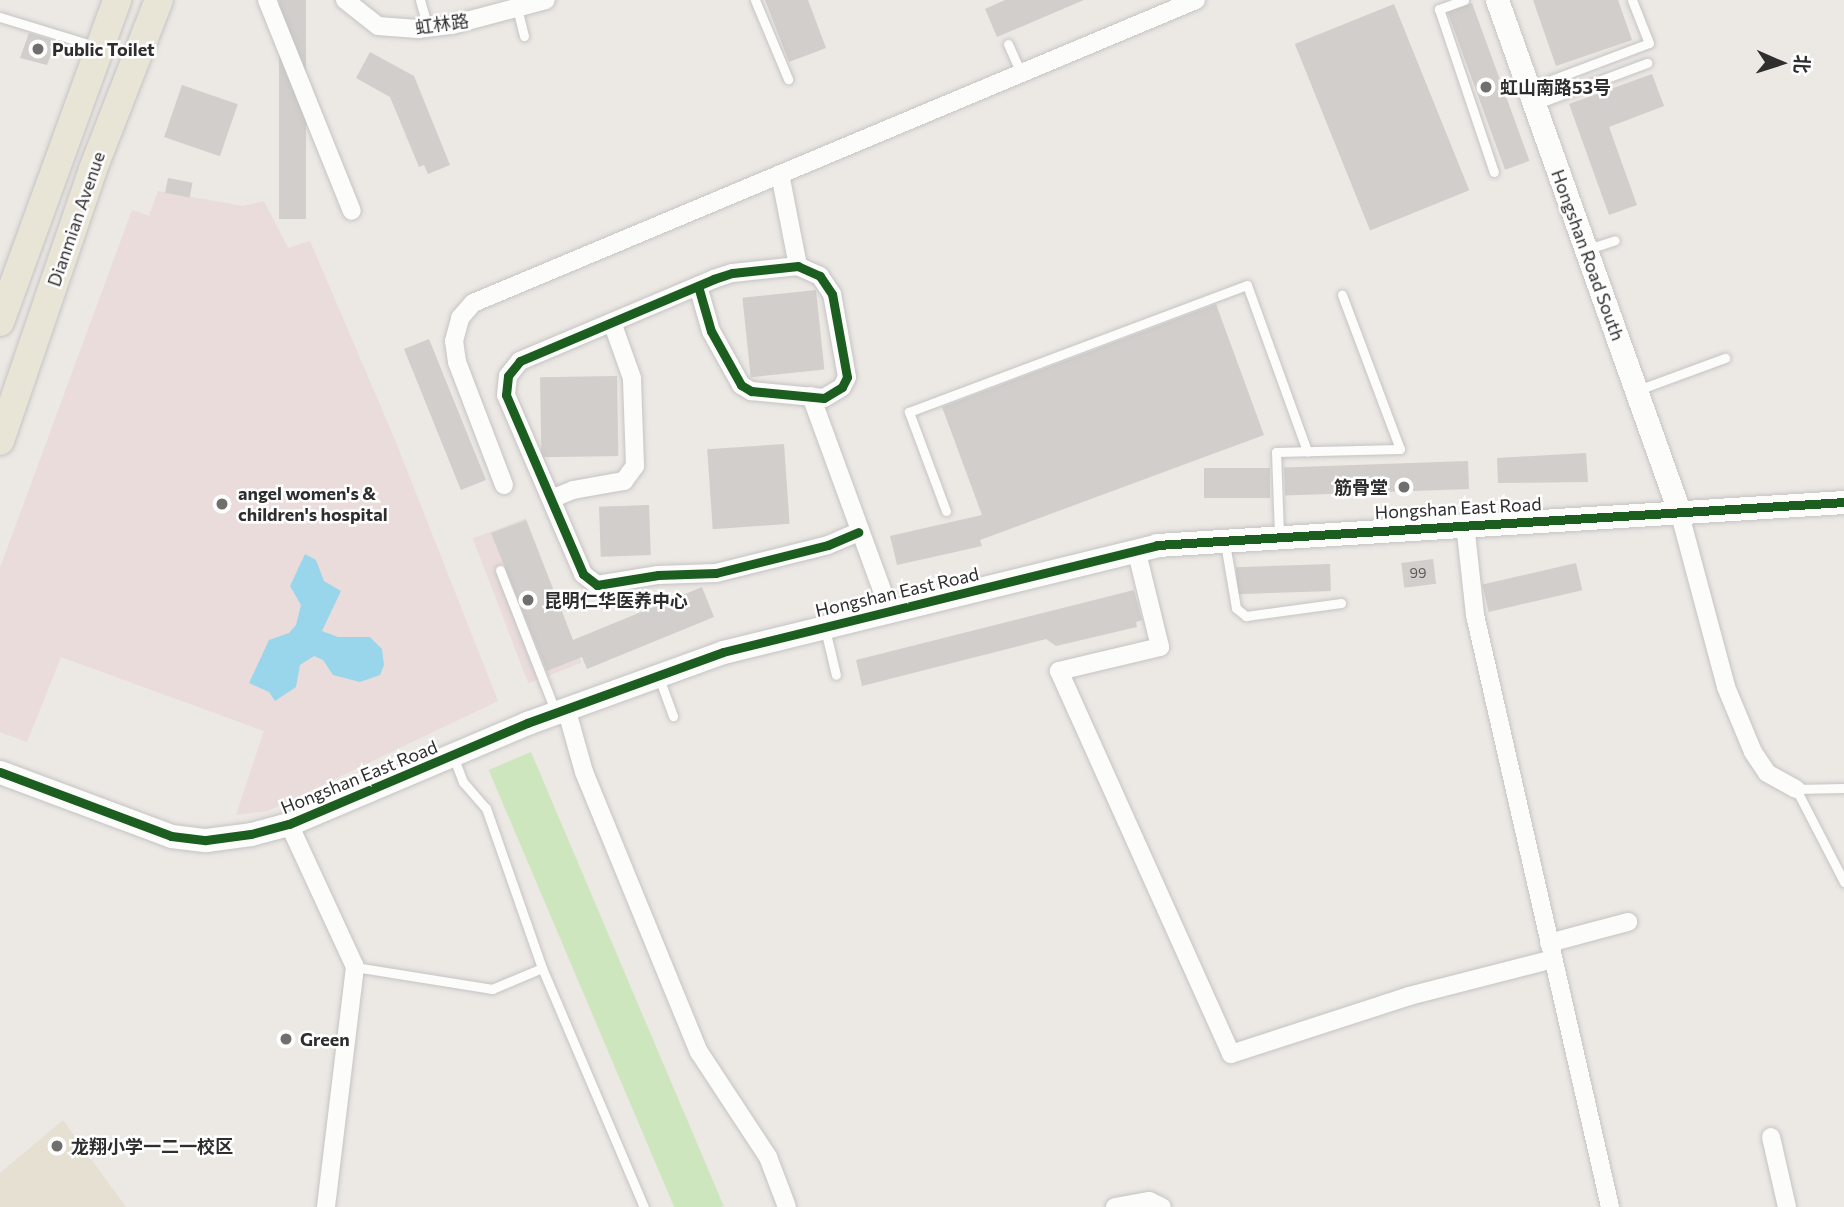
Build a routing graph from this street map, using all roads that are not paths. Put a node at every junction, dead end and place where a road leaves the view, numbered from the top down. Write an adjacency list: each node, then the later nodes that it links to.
1 (159, 0): 15 (main road, Dianmian Avenue)
2 (173, 0): 15 (main road)
3 (267, 0): 26 (street)
4 (345, 0): 16 (street, 虹林路)
5 (420, 0): 16 (lane)
6 (546, 0): 13 (street, 虹林路)
7 (755, 0): 22 (lane)
8 (1196, 0): 21 (street)
9 (1464, 0): 24 (lane)
10 (1497, 0): 23 (street, Hongshan Road South)
11 (1632, 0): 23 (lane)
12 (115, 6): 15 (main road); 19 (main road, Dianmian Avenue)
13 (510, 6): 16 (street, 虹林路); 17 (lane)
14 (0, 18): 19 (lane)
15 (148, 27): 37 (main road, Dianmian Avenue)
16 (428, 28)
17 (524, 36)
18 (1008, 44): 21 (lane)
19 (99, 48): 32 (main road, Dianmian Avenue)
20 (1647, 63): 23 (lane)
21 (1021, 73): 25 (street)
22 (788, 79)
23 (1531, 97): 28 (street, Hongshan Road South)
24 (1494, 172)
25 (780, 174): 29 (street); 39 (street)
26 (352, 211)
27 (1615, 240): 28 (lane)
28 (1586, 250): 35 (street, Hongshan Road South)
29 (798, 266): 30 (street); 36 (street)
30 (698, 286): 33 (street); 36 (street)
31 (1342, 295): 38 (lane)
32 (0, 322)
33 (612, 322): 40 (street); 40 (street)
34 (1725, 358): 35 (lane)
35 (1636, 390): 43 (street, Hongshan Road South)
36 (811, 396): 45 (street)
37 (0, 441)
38 (1307, 451): 42 (lane); 46 (lane)
39 (505, 485)
40 (551, 499): 45 (street)
41 (1844, 502): 43 (street, Hongshan East Road)
42 (946, 511)
43 (1679, 511): 44 (street, Hongshan East Road); 60 (street)
44 (1465, 524): 46 (street, Hongshan East Road); 64 (street)
45 (858, 532): 51 (street)
46 (1279, 534): 47 (street, Hongshan East Road)
47 (1224, 537): 48 (street, Hongshan East Road); 50 (lane)
48 (1136, 549): 51 (street, Hongshan East Road); 64 (street)
49 (500, 570): 55 (lane)
50 (1341, 603)
51 (890, 612): 52 (street, Hongshan East Road)
52 (825, 626): 53 (street, Hongshan East Road); 54 (lane)
53 (657, 675): 55 (street, Hongshan East Road); 56 (lane)
54 (836, 675)
55 (561, 710): 57 (street, Hongshan East Road); 70 (street)
56 (673, 716)
57 (452, 755): 61 (street, Hongshan East Road); 66 (lane)
58 (0, 772): 61 (street, Hongshan East Road)
59 (1844, 788): 60 (lane)
60 (1796, 789): 62 (lane)
61 (289, 824): 65 (street)
62 (1844, 882)
63 (1628, 922): 64 (street)
64 (1551, 951): 73 (street)
65 (355, 967): 66 (lane); 68 (street)
66 (542, 968): 69 (lane)
67 (1771, 1137): 74 (street)
68 (326, 1207)
69 (644, 1207)
70 (787, 1207)
71 (1115, 1207): 72 (street)
72 (1162, 1207)
73 (1610, 1207)
74 (1787, 1207)

